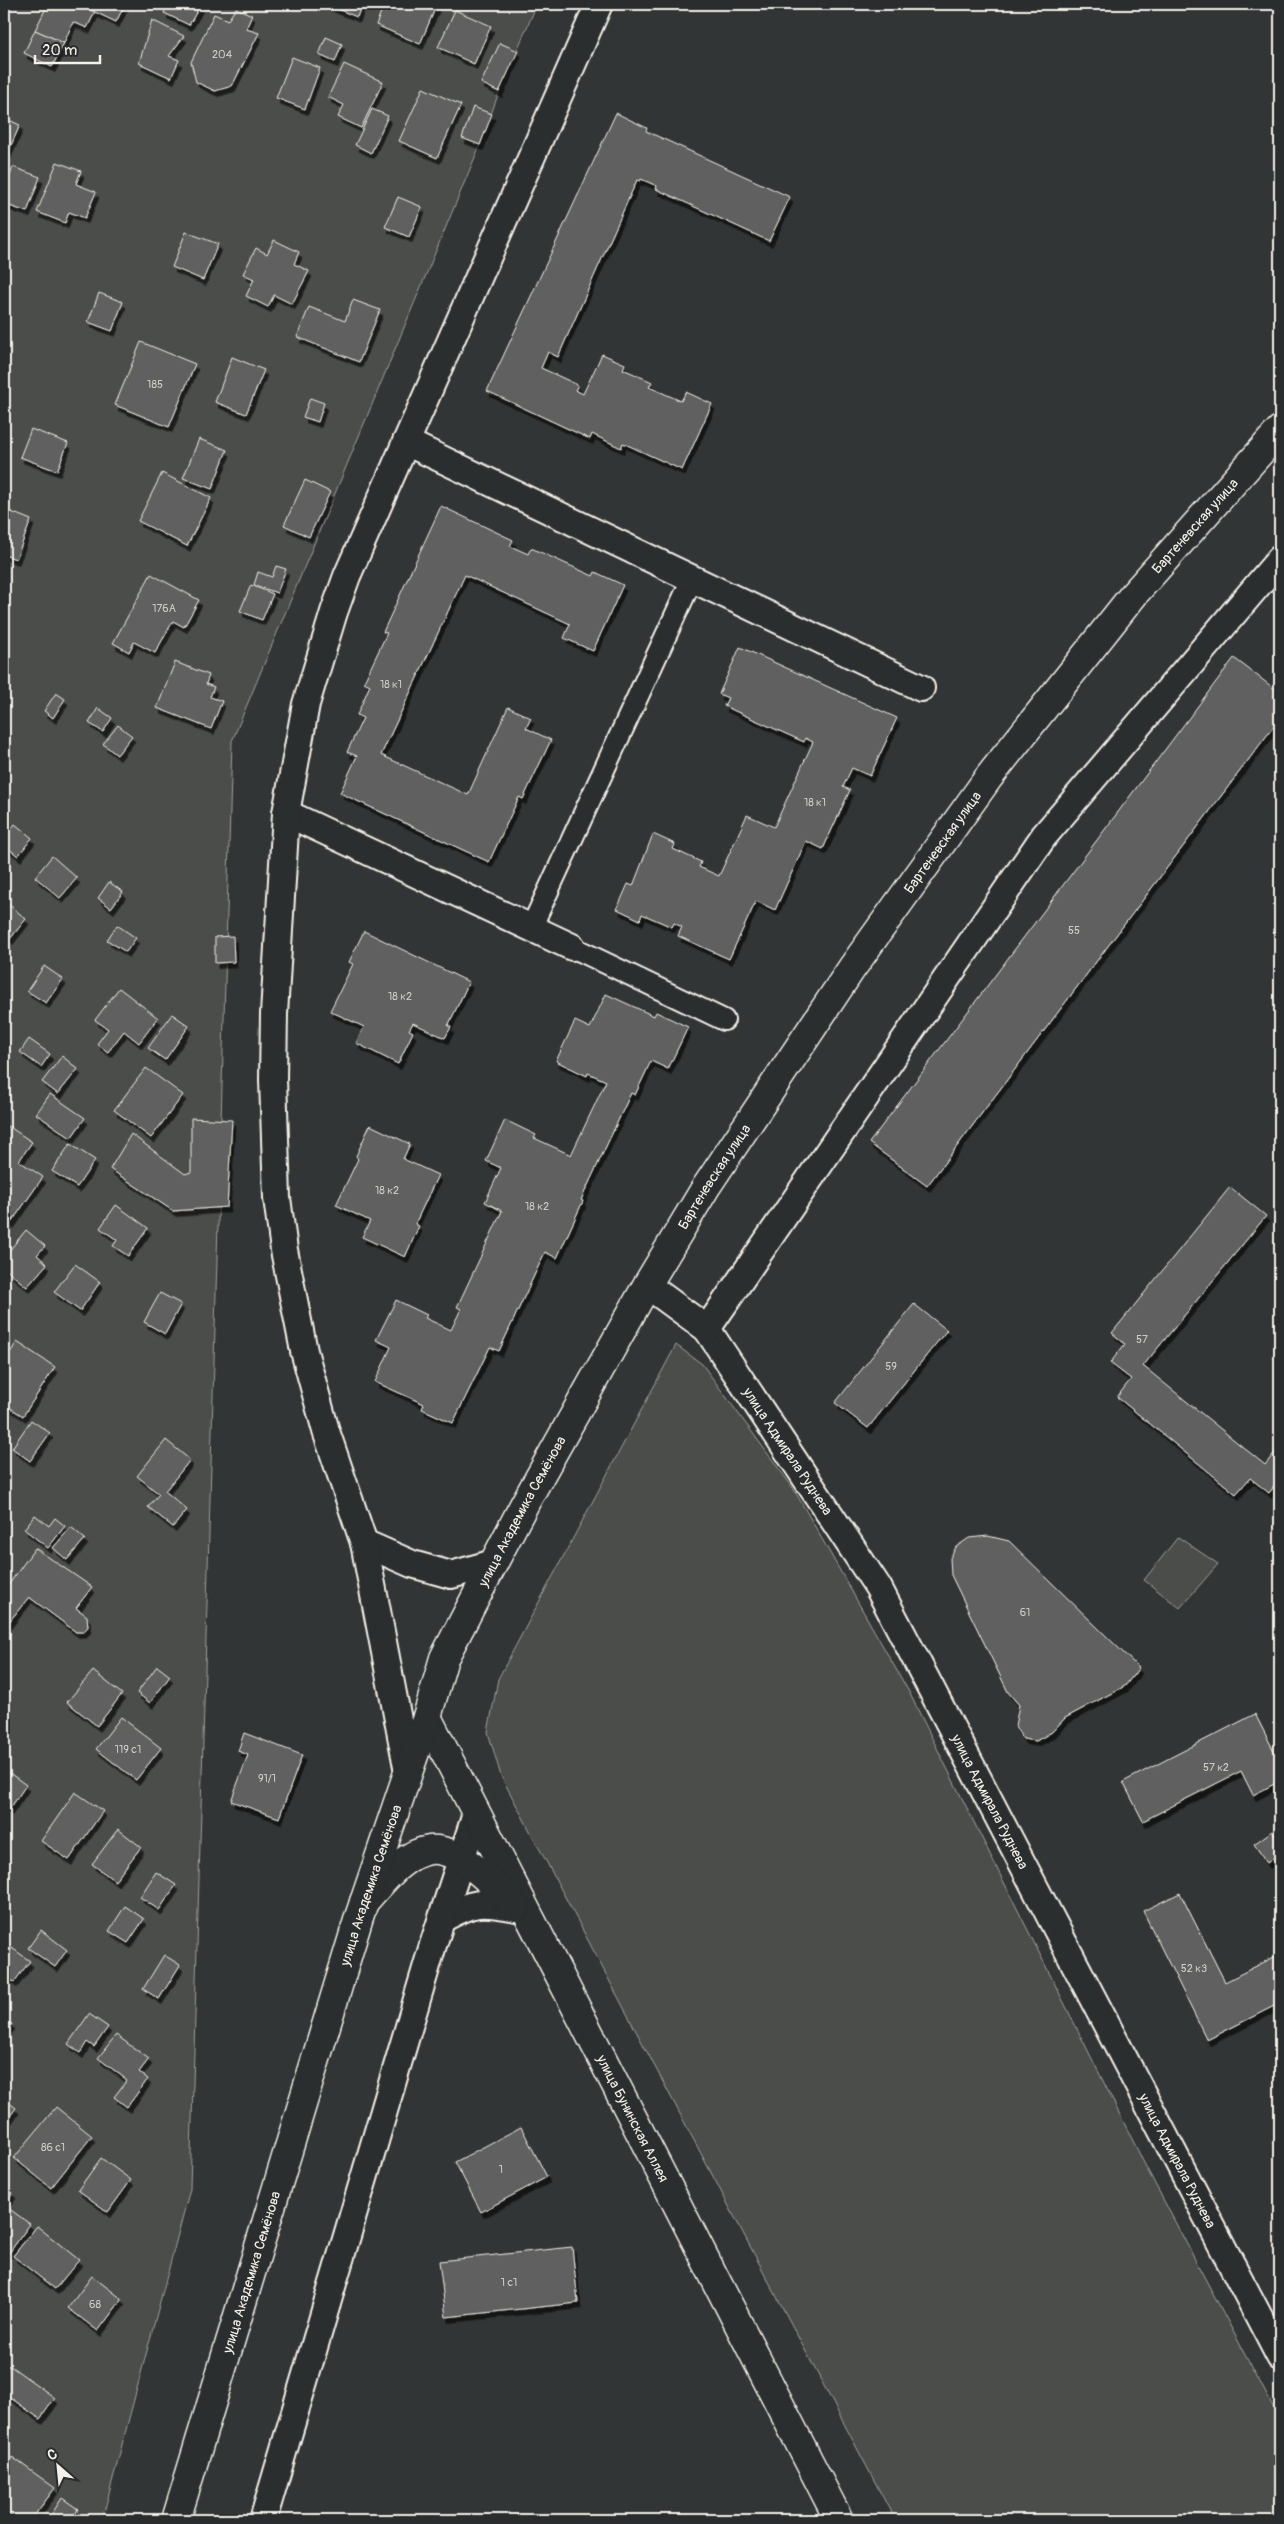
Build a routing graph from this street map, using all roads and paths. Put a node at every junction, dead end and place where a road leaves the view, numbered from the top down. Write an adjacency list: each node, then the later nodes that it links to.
1 (599, 4): 3 (street)
2 (1280, 430): 11 (main road, Бартеневская улица)
3 (406, 442): 5 (street); 7 (street)
4 (1280, 560): 12 (street)
5 (692, 579): 6 (street); 8 (street)
6 (921, 688)
7 (286, 813): 8 (street); 13 (street)
8 (531, 928): 9 (street)
9 (572, 947): 10 (street)
10 (724, 1020)
11 (648, 1285): 12 (street, улица Адмирала Руднева); 14 (main road, улица Академика Семёнова)
12 (707, 1329): 22 (street, улица Адмирала Руднева)
13 (364, 1543): 14 (street); 16 (street)
14 (494, 1563): 15 (main road, улица Академика Семёнова)
15 (427, 1717): 16 (main road, улица Академика Семёнова); 17 (main road, улица Бунинская Аллея)
16 (408, 1772): 19 (main road, улица Академика Семёнова)
17 (476, 1814): 18 (street); 20 (main road, улица Бунинская Аллея)
18 (461, 1860): 19 (main road); 20 (main road); 21 (street)
19 (364, 1902): 23 (main road, улица Академика Семёнова)
20 (524, 1914): 21 (street); 25 (main road, улица Бунинская Аллея)
21 (442, 1919): 24 (street)
22 (1280, 2357)
23 (176, 2520)
24 (263, 2520)
25 (839, 2520)

